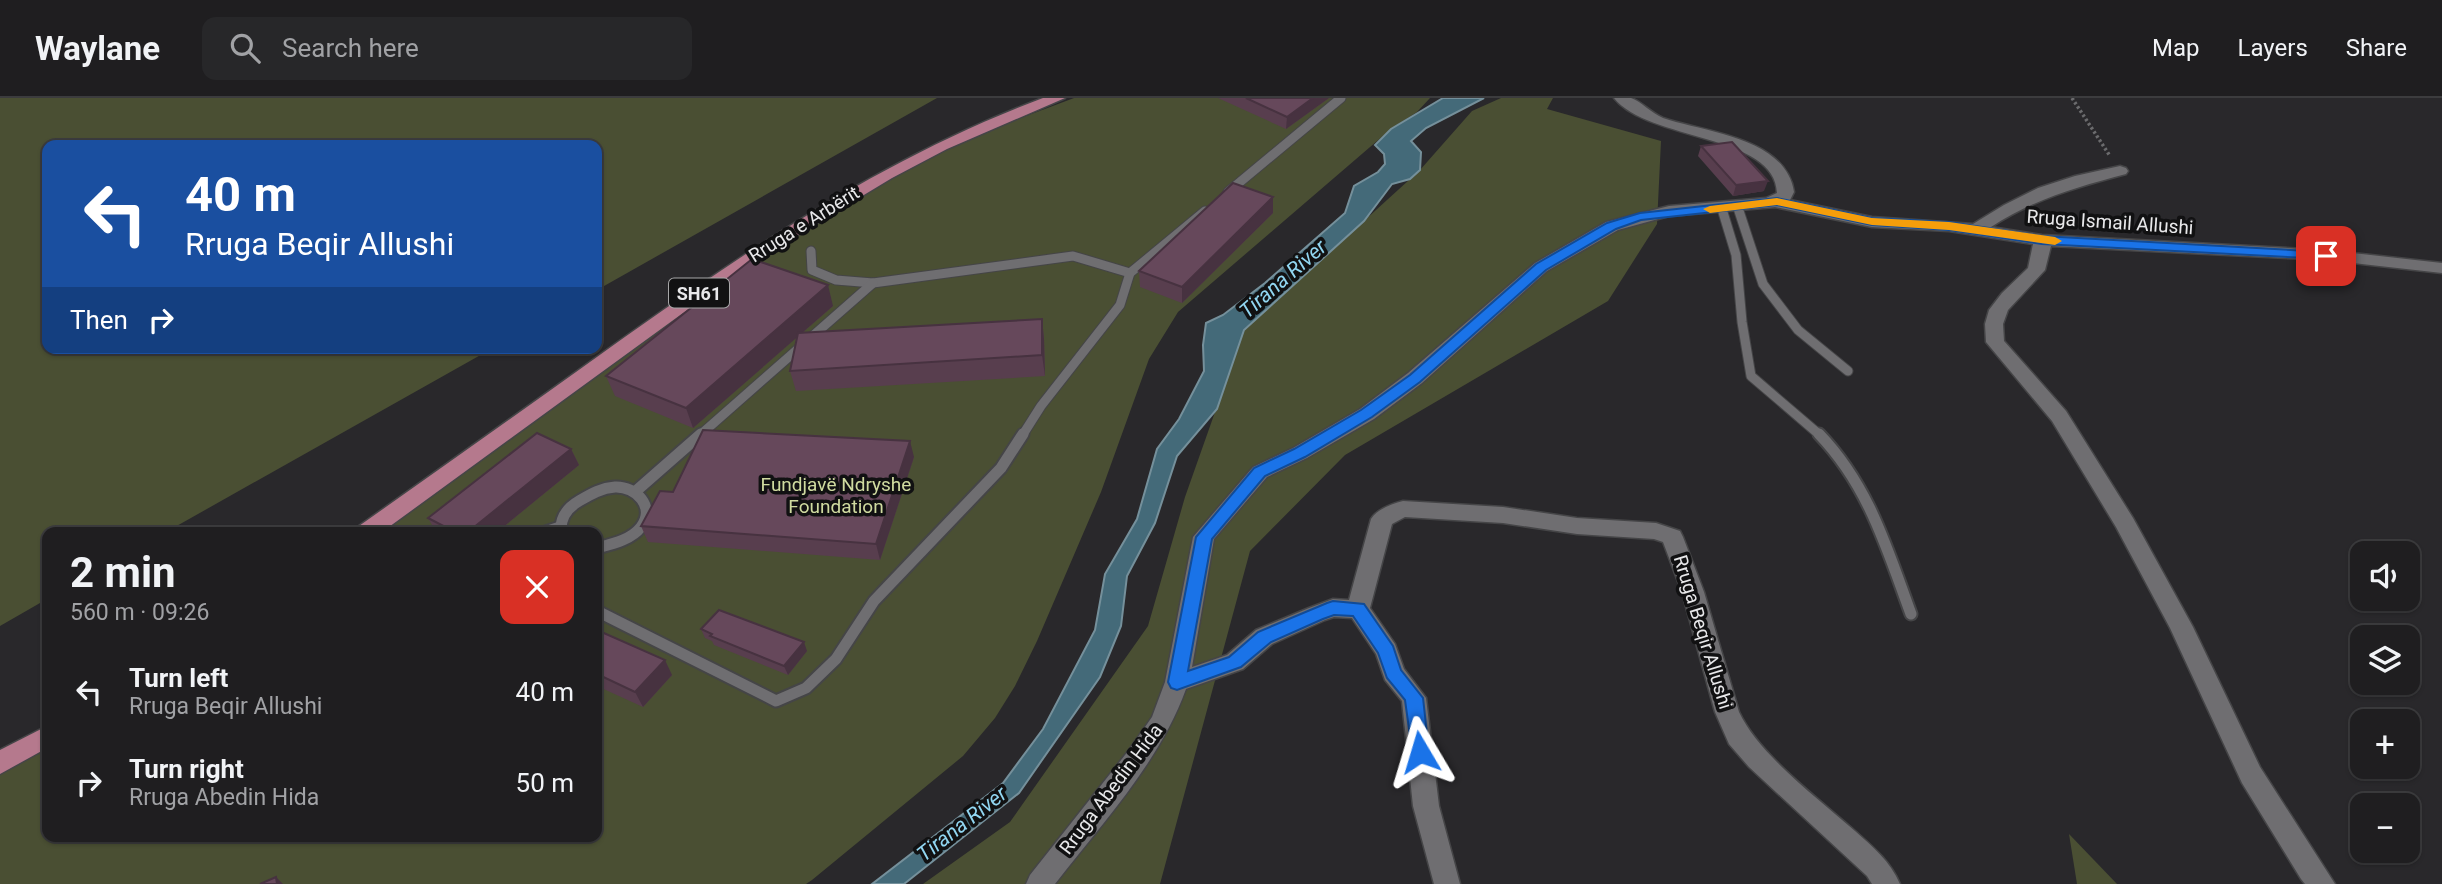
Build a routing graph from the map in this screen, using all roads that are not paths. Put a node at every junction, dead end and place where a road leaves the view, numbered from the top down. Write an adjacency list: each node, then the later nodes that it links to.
1 (1057, 98): 15 (main road, Rruga e Arbërit / SH61)
2 (1341, 98): 11 (lane)
3 (1622, 98): 5 (street)
4 (2120, 171): 7 (street)
5 (1777, 202): 6 (street, Rruga Abedin Hida); 7 (street, Rruga Ismail Allushi)
6 (1730, 208): 13 (lane); 20 (lane); 21 (street, Rruga Abedin Hida)
7 (1976, 230): 8 (street, Rruga Ismail Allushi)
8 (2042, 240): 10 (street, Rruga Ismail Allushi); 27 (street)
9 (811, 251): 12 (lane)
10 (2442, 268)
11 (1130, 273): 12 (lane); 19 (lane)
12 (873, 283): 14 (lane)
13 (1849, 371)
14 (636, 491): 16 (lane); 17 (lane)
15 (374, 527)
16 (561, 527)
17 (602, 547)
18 (1358, 609): 21 (street); 25 (street); 26 (street, Rruga Beqir Allushi)
19 (602, 614)
20 (1910, 614)
21 (1177, 682): 24 (street, Rruga Abedin Hida)
22 (42, 739): 23 (main road)
23 (0, 763)
24 (1039, 884)
25 (1447, 884)
26 (1887, 884)
27 (2322, 884)

